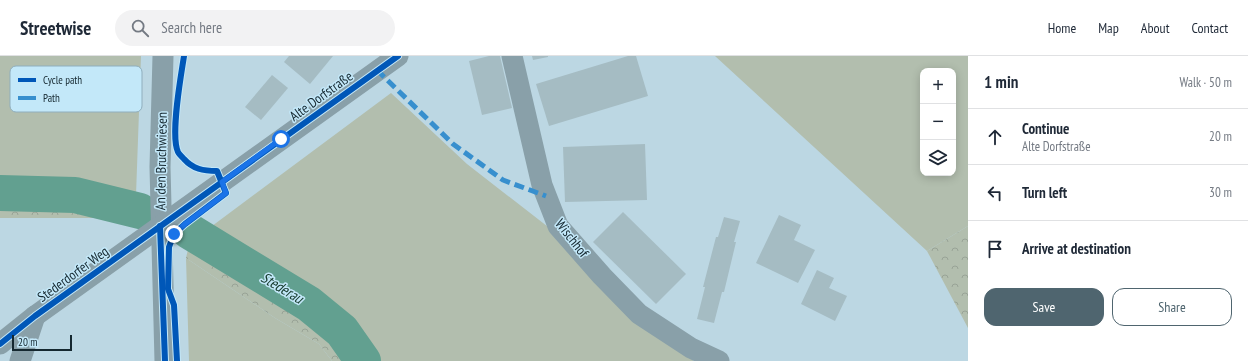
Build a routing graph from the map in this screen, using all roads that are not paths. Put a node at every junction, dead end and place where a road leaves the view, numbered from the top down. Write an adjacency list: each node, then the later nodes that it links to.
1 (163, 56): 4 (street, An den Bruchwiesen)
2 (398, 56): 4 (street, Alte Dorfstraße)
3 (512, 56): 9 (street, Wischhof)
4 (160, 226): 5 (street, Stederdorfer Weg); 8 (street, An den Bruchwiesen)
5 (35, 316): 6 (street, Stederdorfer Weg); 7 (street)
6 (0, 344)
7 (20, 361)
8 (165, 361)
9 (719, 361)

